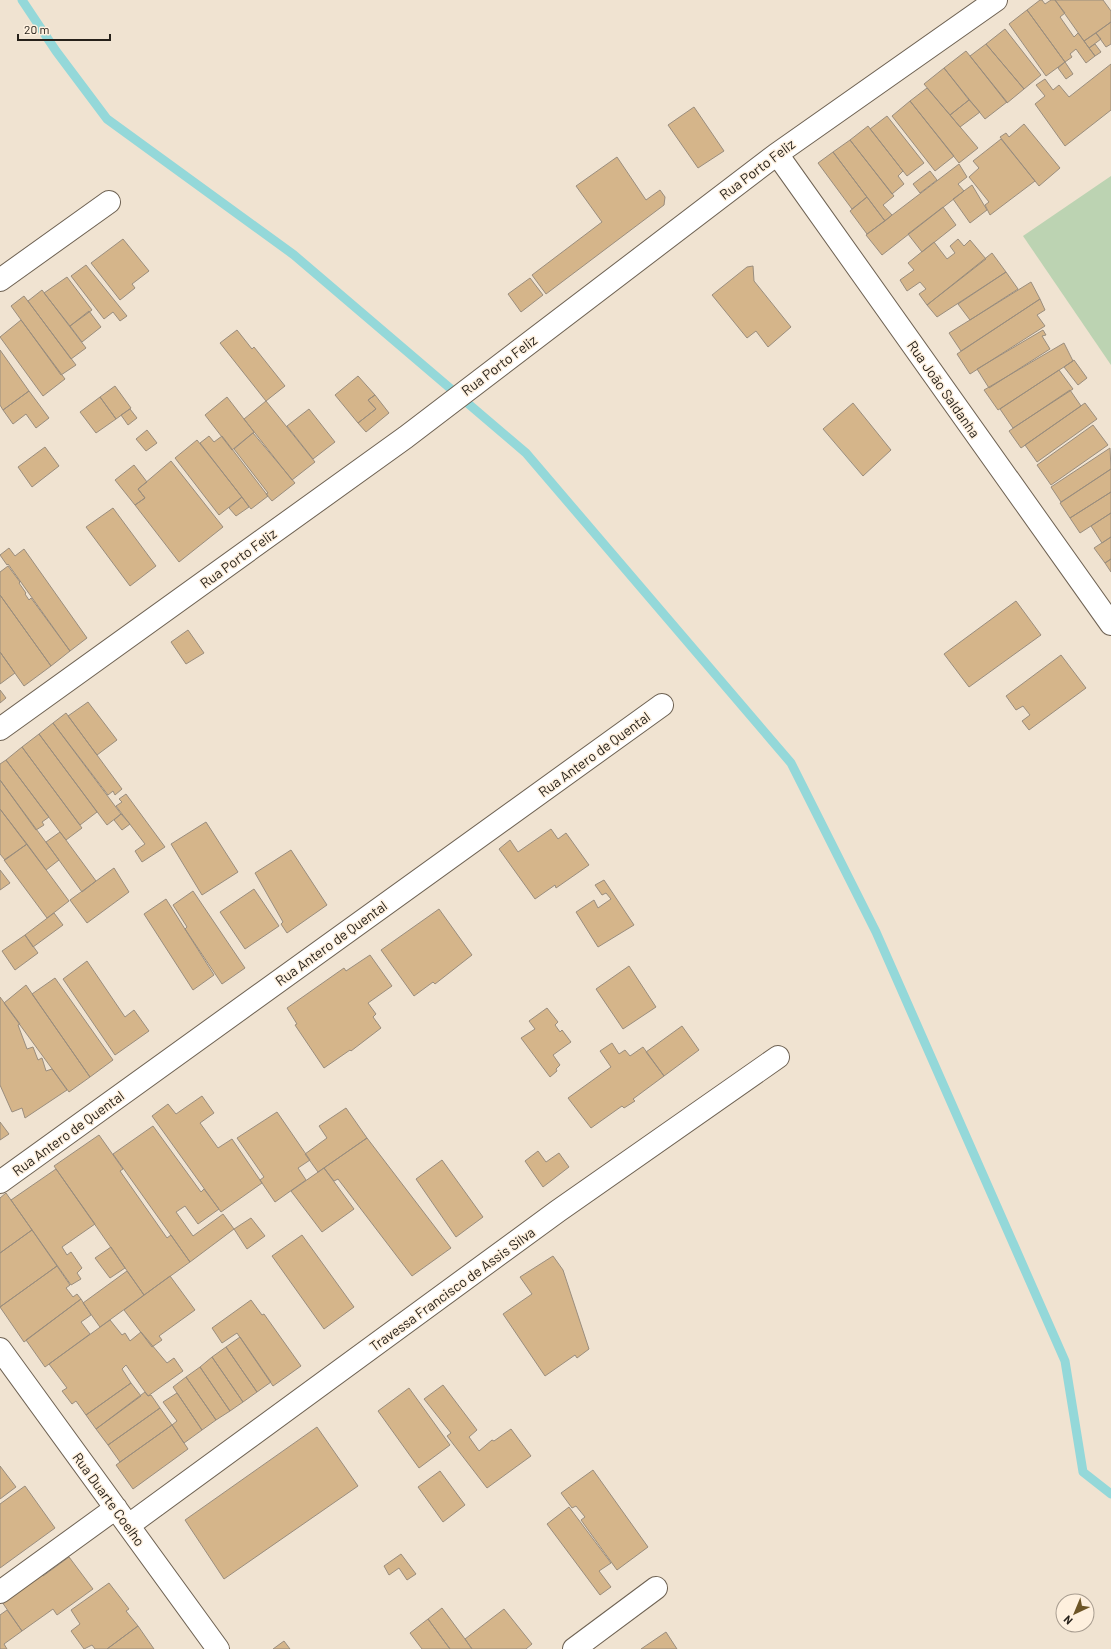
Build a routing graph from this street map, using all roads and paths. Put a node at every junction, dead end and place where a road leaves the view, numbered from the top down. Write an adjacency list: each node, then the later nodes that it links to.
1 (996, 0): 2 (street, Rua Porto Feliz)
2 (776, 154): 5 (street, Rua João Saldanha); 7 (street, Rua Porto Feliz)
3 (110, 202): 4 (street)
4 (0, 280)
5 (1111, 624)
6 (662, 705): 9 (street, Rua Antero de Quental)
7 (0, 729)
8 (778, 1057): 12 (street, Travessa Francisco de Assis Silva)
9 (0, 1182)
10 (0, 1349): 11 (street, Rua Duarte Coelho)
11 (116, 1508): 12 (street, Rua Duarte Coelho); 14 (street)
12 (129, 1525): 15 (street, Rua Duarte Coelho)
13 (656, 1588): 16 (street)
14 (0, 1592)
15 (218, 1649)
16 (574, 1649)

